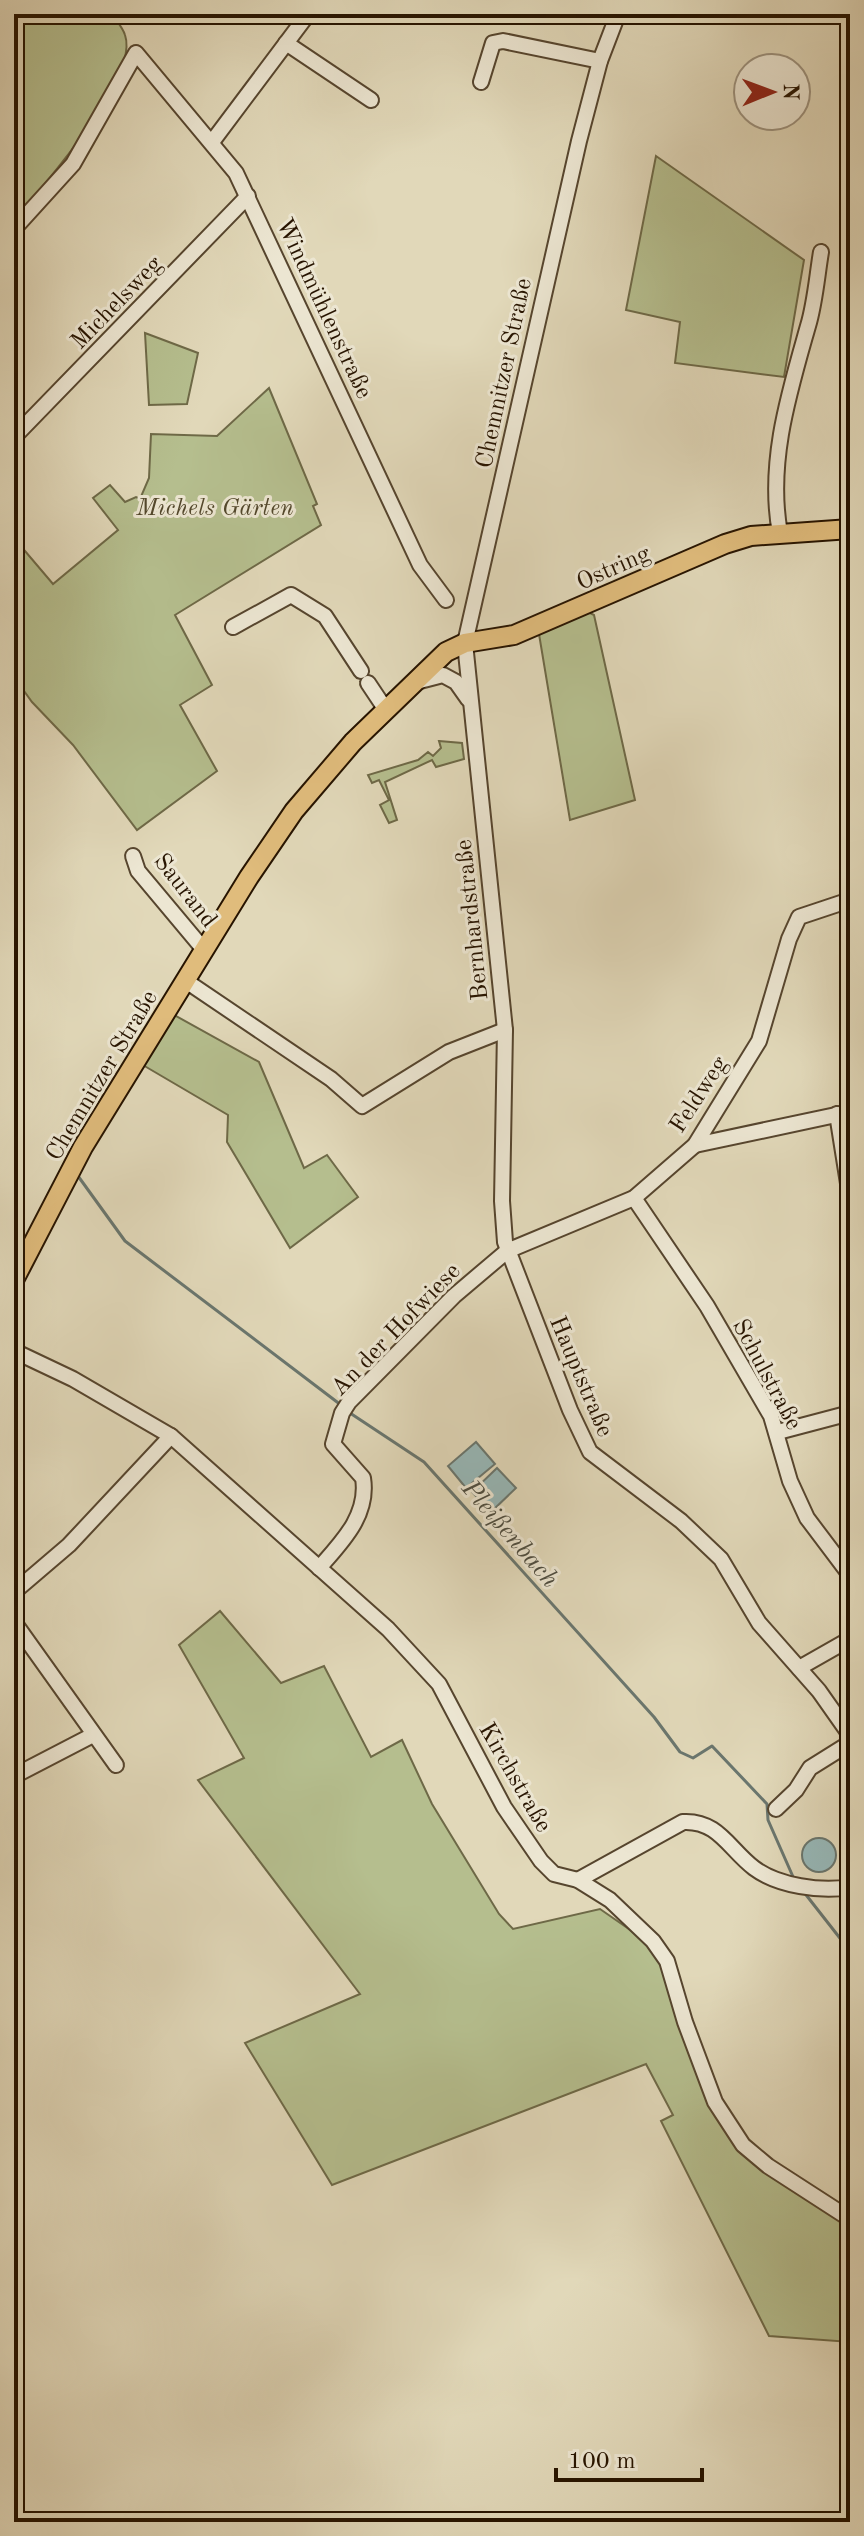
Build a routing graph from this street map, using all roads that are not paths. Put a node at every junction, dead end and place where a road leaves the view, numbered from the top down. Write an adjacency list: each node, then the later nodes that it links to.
1 (308, 14): 3 (street)
2 (618, 14): 4 (street, Chemnitzer Straße)
3 (286, 43): 6 (street); 7 (street)
4 (600, 61): 5 (street); 16 (street, Chemnitzer Straße)
5 (481, 82)
6 (371, 100)
7 (212, 142): 8 (street, Windmühlenstraße); 9 (street, Windmühlenstraße)
8 (248, 196): 11 (street, Michelsweg); 14 (street, Windmühlenstraße)
9 (14, 229)
10 (821, 252): 13 (street)
11 (14, 437)
12 (850, 529): 13 (main road, Ostring)
13 (780, 533): 16 (main road, Ostring)
14 (446, 600)
15 (233, 627): 19 (street)
16 (465, 643): 17 (main road, Chemnitzer Straße); 18 (street, Bernhardstraße)
17 (416, 682): 18 (street); 19 (main road, Chemnitzer Straße)
18 (469, 699): 24 (street, Bernhardstraße)
19 (386, 710): 22 (main road, Chemnitzer Straße)
20 (133, 856): 22 (street, Saurand)
21 (850, 900): 27 (street, Feldweg)
22 (205, 951): 23 (main road, Chemnitzer Straße)
23 (186, 981): 25 (street, Chemnitzer Straße); 31 (main road, Chemnitzer Straße)
24 (505, 1030): 25 (street, Bernhardstraße); 30 (street, Hauptstraße)
25 (362, 1106)
26 (844, 1113): 27 (street); 28 (street)
27 (695, 1145): 29 (street, Feldweg)
28 (850, 1196)
29 (634, 1198): 30 (street, Feldweg); 34 (street, Schulstraße)
30 (507, 1251): 36 (street, An der Hofwiese); 42 (street, Hauptstraße)
31 (14, 1280)
32 (14, 1351): 35 (street, Kirchstraße)
33 (850, 1413): 34 (street)
34 (778, 1432): 37 (street, Schulstraße)
35 (171, 1436): 36 (street, Kirchstraße); 38 (street)
36 (319, 1568): 49 (street, Kirchstraße)
37 (850, 1575)
38 (14, 1592)
39 (14, 1622): 41 (street)
40 (850, 1639): 42 (street)
41 (20, 1642): 43 (street)
42 (799, 1668): 44 (street, Hauptstraße)
43 (93, 1735): 46 (street); 47 (street)
44 (850, 1735)
45 (850, 1743): 48 (street)
46 (116, 1765)
47 (14, 1776)
48 (776, 1809)
49 (578, 1880): 50 (street); 51 (street, Kirchstraße)
50 (850, 1887)
51 (850, 2219)

